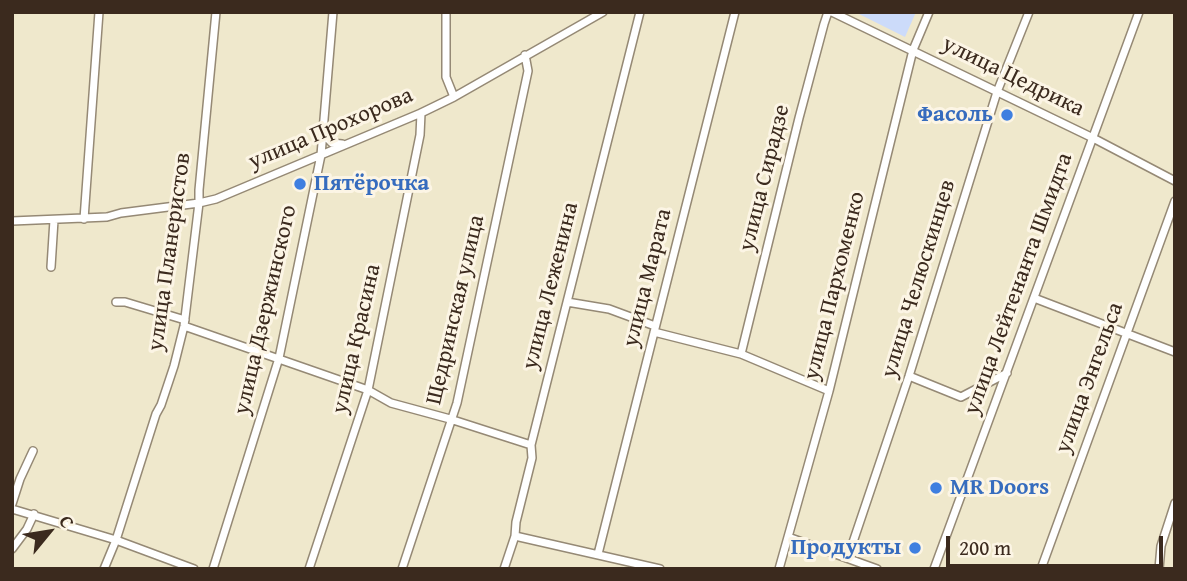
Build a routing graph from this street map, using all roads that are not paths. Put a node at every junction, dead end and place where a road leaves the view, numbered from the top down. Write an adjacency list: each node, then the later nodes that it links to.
1 (99, 12): 24 (street)
2 (216, 12): 23 (street, улица Планеристов)
3 (332, 12): 17 (street, улица Дзержинского)
4 (446, 12): 15 (street)
5 (603, 12): 13 (street, улица Прохорова)
6 (640, 12): 30 (street, улица Леженина)
7 (734, 12): 32 (street, улица Марата)
8 (830, 12): 12 (street, улица Цедрика); 35 (street, улица Сирадзе)
9 (929, 12): 12 (street, улица Пархоменко)
10 (1029, 12): 14 (street, улица Челюскинцев)
11 (1139, 12): 18 (street, улица Лейтенанта Шмидта)
12 (912, 50): 14 (street, улица Цедрика); 40 (street, улица Пархоменко)
13 (525, 55): 15 (street, улица Прохорова); 41 (street, Щедринская улица)
14 (997, 92): 18 (street, улица Цедрика); 38 (street, улица Челюскинцев)
15 (454, 97): 16 (street, улица Прохорова)
16 (421, 113): 19 (street, улица Прохорова); 39 (street, улица Красина)
17 (323, 124): 19 (street); 20 (street, улица Дзержинского)
18 (1093, 138): 21 (street, улица Цедрика); 28 (street, улица Лейтенанта Шмидта)
19 (349, 143): 20 (street, улица Прохорова)
20 (321, 155): 23 (street, улица Прохорова); 36 (street, улица Дзержинского)
21 (1175, 181)
22 (1175, 201): 33 (street, улица Энгельса)
23 (199, 204): 24 (street, улица Прохорова); 31 (street, улица Планеристов)
24 (84, 219): 25 (street, улица Прохорова)
25 (54, 220): 26 (street, улица Прохорова); 27 (street)
26 (12, 221)
27 (51, 267)
28 (1034, 298): 33 (street); 37 (street, улица Лейтенанта Шмидта)
29 (116, 302): 31 (street)
30 (567, 302): 32 (street); 42 (street, улица Леженина)
31 (185, 323): 36 (street); 50 (street, улица Планеристов)
32 (654, 329): 35 (street); 52 (street, улица Марата)
33 (1127, 334): 34 (street); 64 (street, улица Энгельса)
34 (1175, 352)
35 (741, 354): 40 (street)
36 (279, 358): 39 (street); 56 (street, улица Дзержинского)
37 (1007, 372): 38 (street); 63 (street, улица Лейтенанта Шмидта)
38 (909, 376): 53 (street, улица Челюскинцев)
39 (368, 390): 41 (street); 57 (street, улица Красина)
40 (829, 391): 49 (street, улица Пархоменко)
41 (450, 419): 42 (street); 58 (street, Щедринская улица)
42 (531, 445): 48 (street, улица Леженина)
43 (33, 452): 45 (street)
44 (1175, 503): 65 (street)
45 (12, 504)
46 (12, 509): 47 (street)
47 (34, 514): 50 (street); 51 (street)
48 (515, 536): 52 (street); 59 (street, улица Леженина)
49 (788, 537): 53 (street); 61 (street, улица Пархоменко)
50 (116, 540): 54 (street, улица Планеристов); 55 (street)
51 (12, 549)
52 (598, 554): 60 (street)
53 (846, 558): 62 (street)
54 (104, 569)
55 (194, 569)
56 (213, 569)
57 (309, 569)
58 (402, 569)
59 (505, 569)
60 (660, 569)
61 (779, 569)
62 (877, 569)
63 (934, 569)
64 (1041, 569)
65 (1159, 569)

